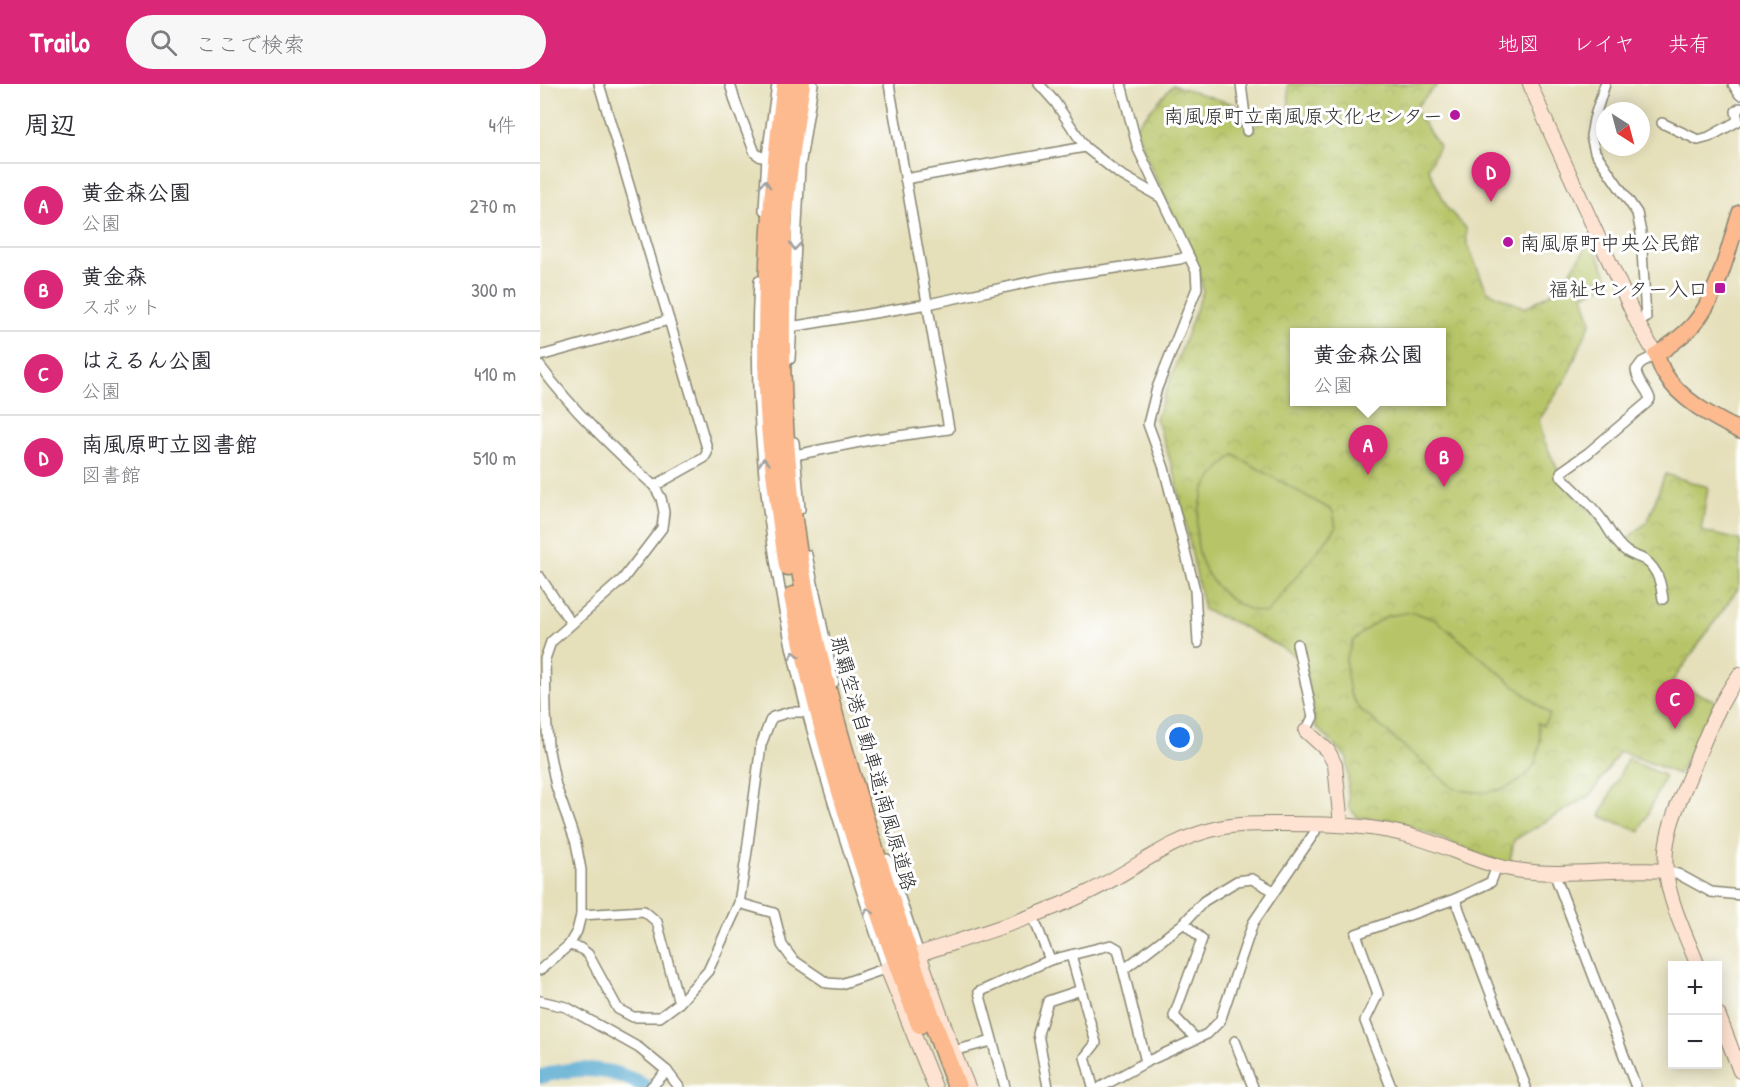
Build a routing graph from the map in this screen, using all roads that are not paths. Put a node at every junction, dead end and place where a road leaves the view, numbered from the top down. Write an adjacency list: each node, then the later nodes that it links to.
1 (599, 84): 25 (street)
2 (730, 84): 19 (street)
3 (777, 84): 19 (street)
4 (786, 84): 80 (highway, 那覇空港自動車道;南風原道路)
5 (801, 84): 81 (highway, 那覇空港自動車道;南風原道路)
6 (813, 84): 27 (street, one-way to 27)
7 (889, 84): 20 (street)
8 (1039, 84): 18 (street)
9 (1121, 84): 21 (street)
10 (1241, 84): 17 (street)
11 (1530, 84): 26 (street)
12 (1605, 84): 26 (street)
13 (1733, 84): 14 (street)
14 (1740, 95)
15 (1740, 108): 16 (street)
16 (1662, 123)
17 (1247, 131)
18 (1085, 147): 20 (street); 21 (street)
19 (767, 156): 41 (street, one-way to 19)
20 (905, 179): 24 (street)
21 (1160, 197): 23 (street)
22 (1740, 213): 28 (main road)
23 (1188, 256): 24 (street); 38 (street)
24 (928, 304): 27 (street); 33 (street)
25 (669, 320): 29 (street); 34 (street)
26 (1637, 322): 28 (street)
27 (790, 327): 33 (street)
28 (1656, 355): 31 (main road); 32 (main road); 36 (street)
29 (540, 356)
30 (540, 366): 34 (street)
31 (1740, 419)
32 (1740, 431)
33 (795, 455): 58 (street)
34 (654, 486): 37 (street)
35 (540, 577): 37 (street)
36 (1663, 599)
37 (571, 623): 42 (street)
38 (1198, 643)
39 (1297, 644): 43 (street)
40 (1740, 674): 47 (street)
41 (808, 712): 52 (street); 63 (street, one-way to 41)
42 (543, 714): 53 (street)
43 (1305, 731): 45 (street)
44 (1314, 824): 45 (street); 49 (street); 54 (street)
45 (1341, 825): 46 (street)
46 (1497, 866): 48 (street); 51 (street)
47 (1666, 871): 48 (street); 50 (street); 62 (street)
48 (1554, 873): 90 (street)
49 (1274, 891): 55 (street); 70 (street)
50 (1740, 896)
51 (1455, 899): 88 (street); 89 (street)
52 (739, 903): 63 (street); 68 (street)
53 (581, 915): 56 (street); 68 (street)
54 (1033, 916): 58 (street); 60 (street)
55 (1184, 923): 61 (street); 70 (street)
56 (569, 945): 64 (street); 68 (street)
57 (1118, 949): 59 (street); 61 (street); 65 (street)
58 (919, 954): 73 (street)
59 (1071, 955): 60 (street); 66 (street)
60 (1050, 960): 71 (street)
61 (1136, 960): 65 (street)
62 (1696, 961)
63 (887, 968): 79 (street)
64 (540, 970)
65 (1123, 970): 74 (street)
66 (1081, 990): 84 (street); 85 (street)
67 (540, 1001): 75 (street)
68 (679, 1003)
69 (1718, 1015): 76 (street)
70 (1196, 1039): 74 (street)
71 (992, 1041): 73 (street); 83 (street)
72 (1235, 1041): 87 (street)
73 (953, 1051): 82 (street)
74 (1146, 1062): 86 (street)
75 (667, 1071): 77 (street); 78 (street)
76 (1740, 1071)
77 (651, 1087)
78 (679, 1087)
79 (934, 1087)
80 (944, 1087)
81 (957, 1087)
82 (968, 1087)
83 (1005, 1087)
84 (1048, 1087)
85 (1093, 1087)
86 (1101, 1087)
87 (1253, 1087)
88 (1391, 1087)
89 (1526, 1087)
90 (1636, 1087)

